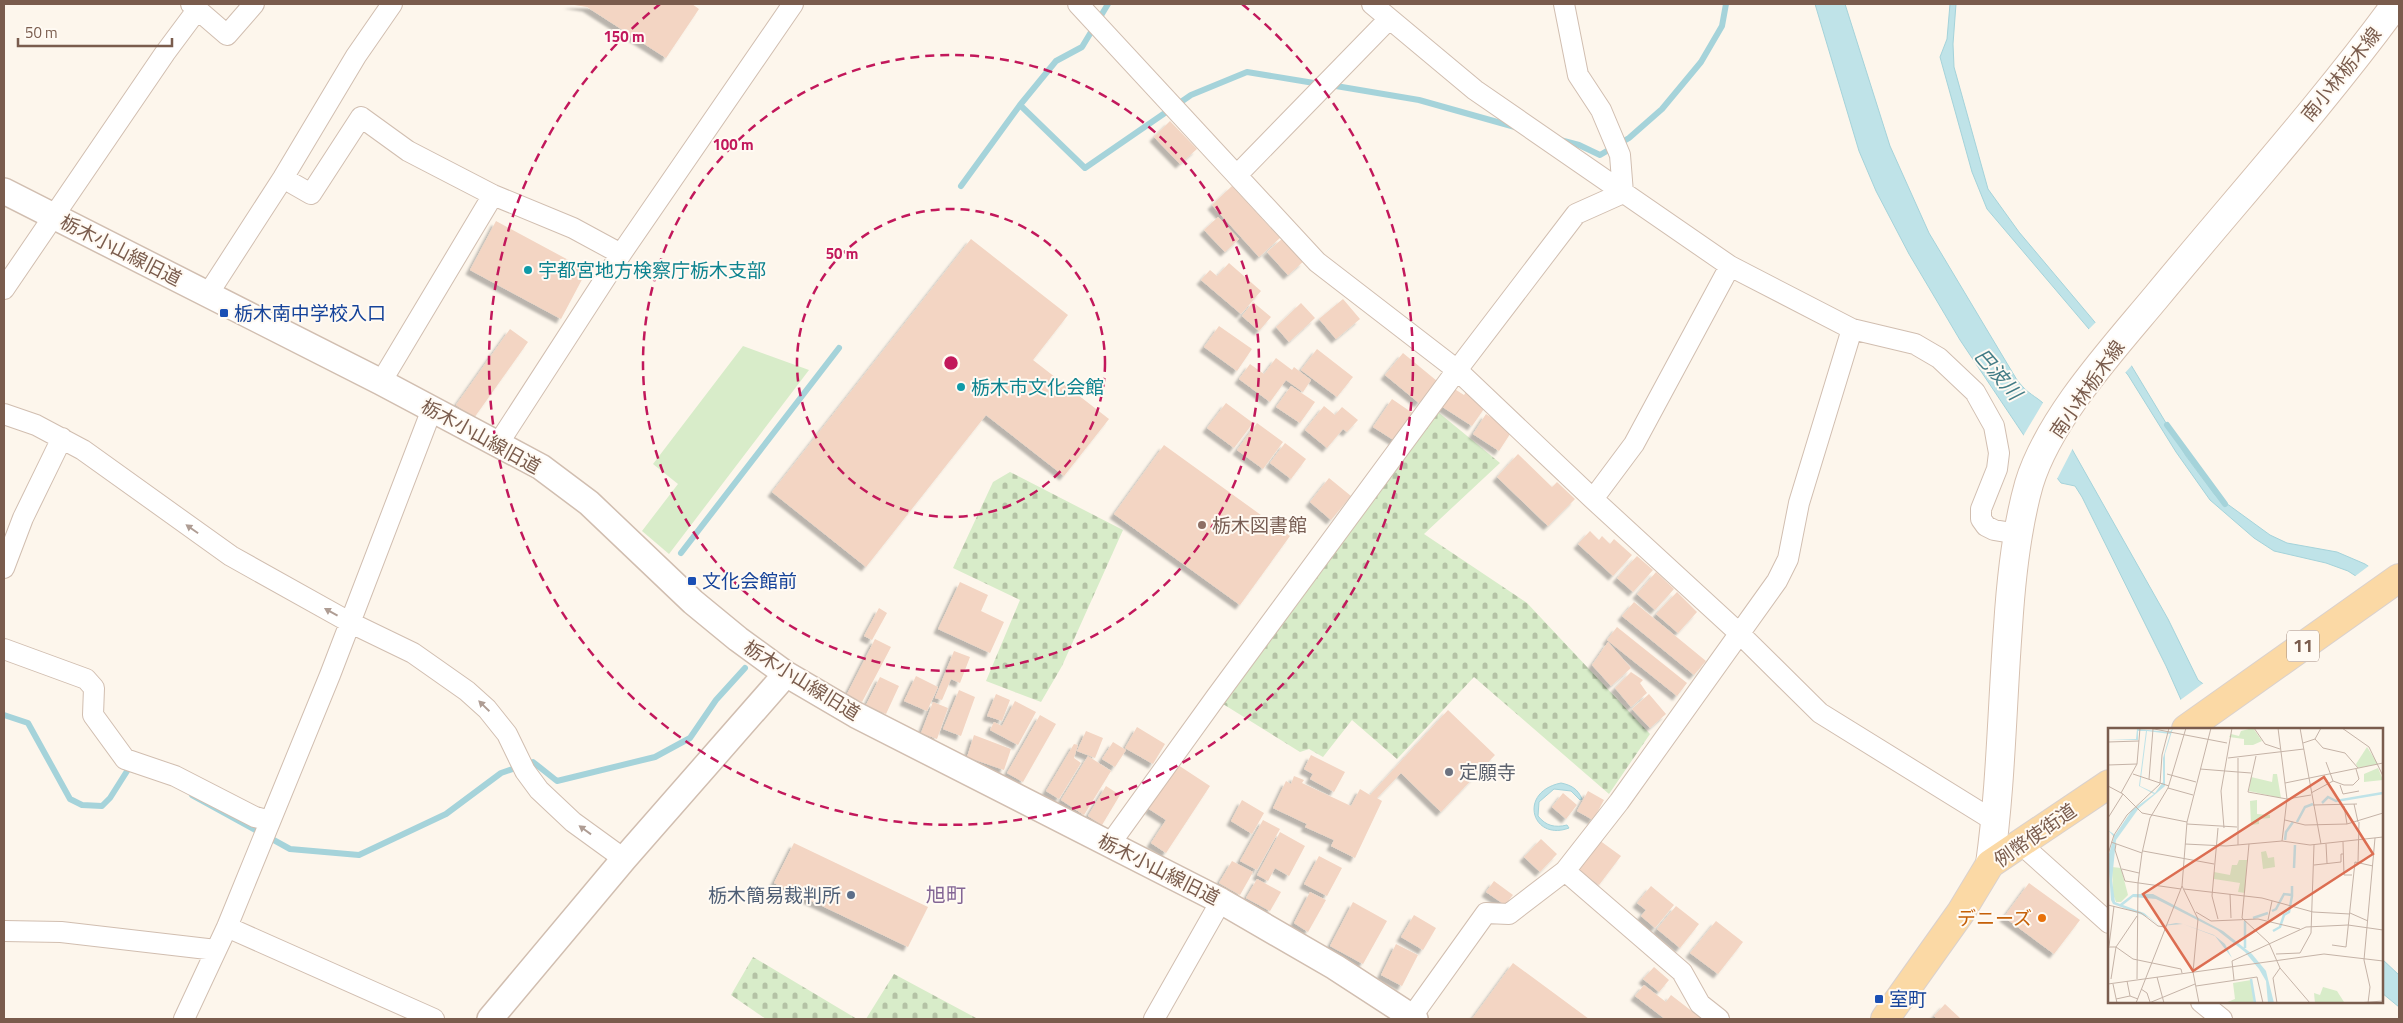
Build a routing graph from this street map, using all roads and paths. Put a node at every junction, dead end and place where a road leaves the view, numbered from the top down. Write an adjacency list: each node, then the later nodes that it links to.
1 (254, 4): 8 (street)
2 (392, 4): 11 (street)
3 (793, 4): 16 (street)
4 (1078, 4): 10 (street)
5 (1372, 4): 9 (street)
6 (1564, 4): 13 (street)
7 (2396, 4): 28 (main road, 南小林栃木線)
8 (194, 7): 15 (street)
9 (1388, 20): 10 (street); 13 (street)
10 (1237, 175): 21 (street)
11 (283, 178): 14 (street); 19 (street)
12 (4, 191): 15 (street, 栃木小山線旧道)
13 (1623, 192): 17 (street); 21 (street)
14 (492, 196): 16 (street); 22 (street)
15 (55, 216): 18 (street); 19 (street, 栃木小山線旧道)
16 (621, 254): 26 (street)
17 (1730, 266): 20 (street); 27 (street)
18 (4, 289)
19 (208, 294): 22 (street, 栃木小山線旧道)
20 (1852, 329): 28 (street); 32 (street)
21 (1457, 370): 27 (street); 39 (street)
22 (381, 382): 23 (street, 栃木小山線旧道)
23 (432, 409): 26 (street, 栃木小山線旧道); 31 (street)
24 (4, 414): 25 (street)
25 (62, 438): 29 (street); 31 (street, one-way to 25)
26 (498, 444): 34 (street, 栃木小山線旧道)
27 (1593, 499): 32 (street)
28 (2018, 534): 37 (main road, 南小林栃木線)
29 (4, 568)
30 (2391, 584): 35 (main road, 11)
31 (351, 623): 38 (street); 41 (street, one-way to 31)
32 (1740, 634): 37 (street); 43 (street)
33 (4, 648): 38 (street)
34 (786, 674): 39 (street, 栃木小山線旧道); 41 (street)
35 (2187, 728)
36 (2108, 785): 40 (main road, 例幣使街道)
37 (1996, 822): 42 (main road, 南小林栃木線)
38 (269, 824): 46 (street)
39 (1110, 844): 44 (street, 栃木小山線旧道)
40 (2022, 845): 42 (main road, 例幣使街道); 45 (street)
41 (624, 859): 53 (street)
42 (1990, 864): 50 (main road, 例幣使街道)
43 (1565, 871): 55 (street); 56 (street)
44 (1221, 901): 54 (street); 55 (street, 栃木小山線旧道)
45 (2108, 922)
46 (227, 927): 48 (street); 52 (street)
47 (4, 931): 48 (street)
48 (216, 950): 51 (street)
49 (2202, 1003): 57 (street)
50 (1895, 1015)
51 (184, 1019)
52 (434, 1019)
53 (490, 1019)
54 (1154, 1019)
55 (1412, 1019)
56 (1719, 1019)
57 (2222, 1019)

